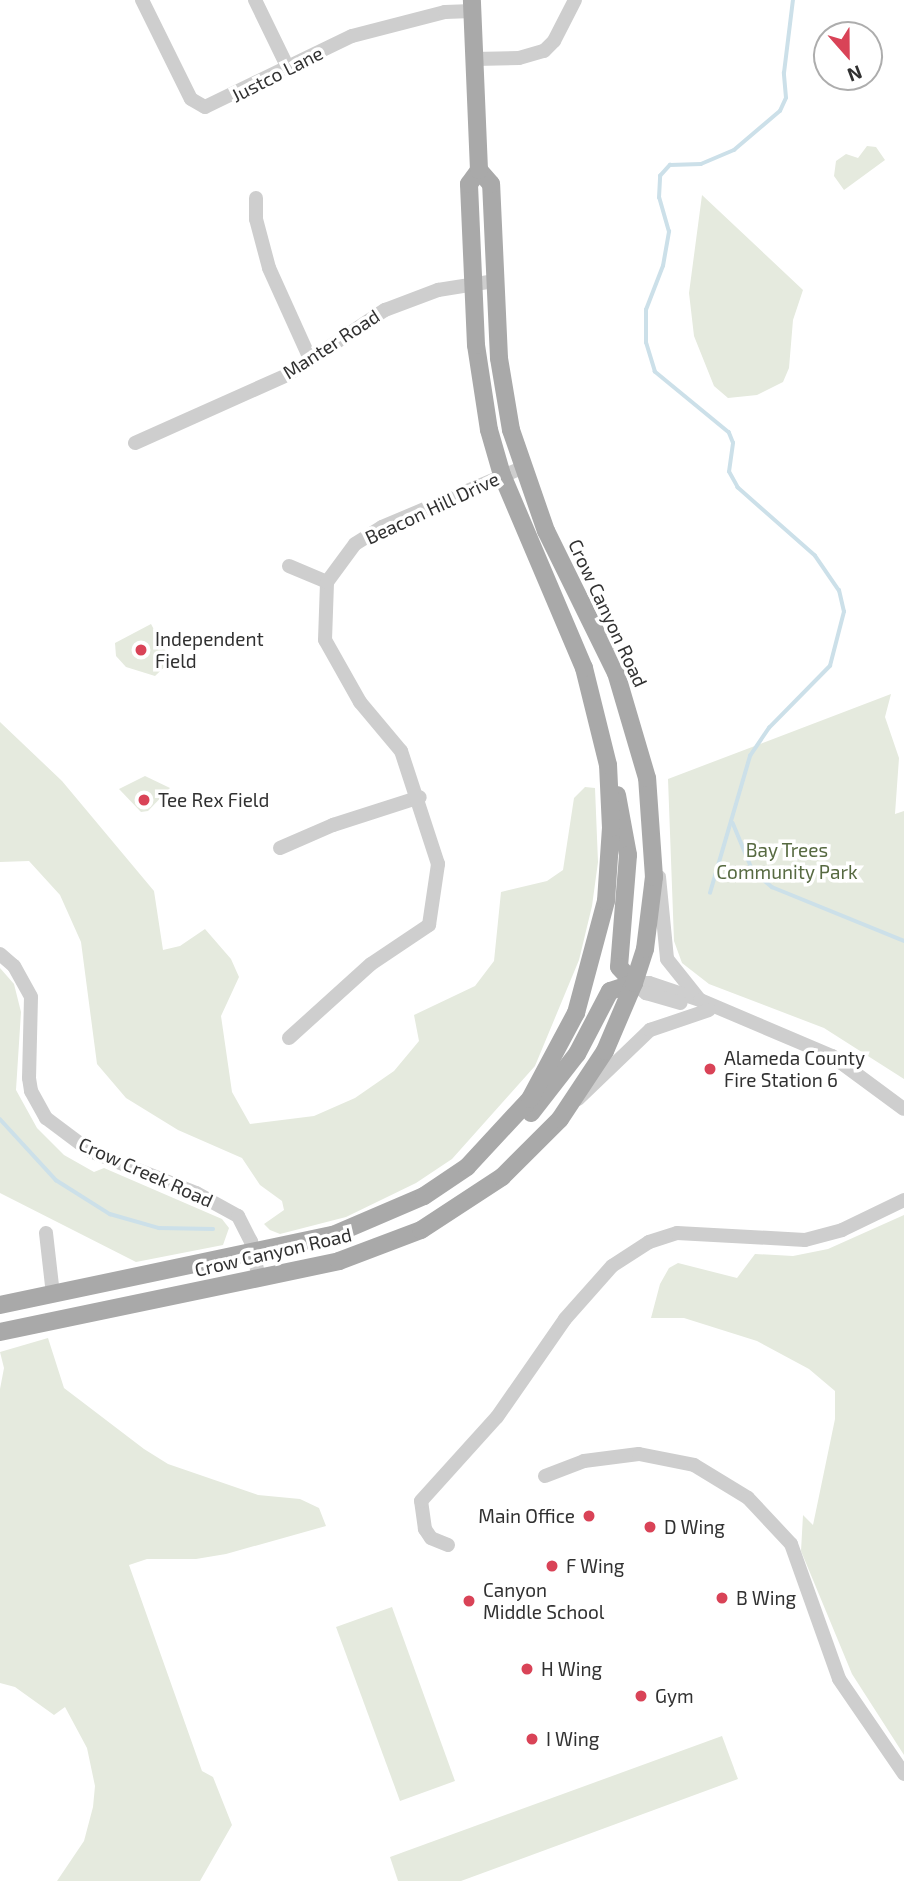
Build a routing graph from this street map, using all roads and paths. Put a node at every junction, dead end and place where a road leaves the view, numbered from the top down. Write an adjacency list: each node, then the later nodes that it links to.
1 (142, 0): 6 (street, Justco Lane)
2 (255, 0): 6 (street)
3 (575, 0): 5 (street)
4 (472, 5): 5 (main road, Crow Canyon Road); 6 (street, Justco Lane)
5 (474, 60): 7 (main road, Crow Canyon Road)
6 (288, 68)
7 (479, 170): 9 (main road, Crow Canyon Road); 10 (main road, Crow Canyon Road)
8 (256, 198): 11 (street)
9 (495, 281): 10 (street, Manter Road); 13 (main road, Crow Canyon Road)
10 (473, 283): 11 (street, Manter Road); 14 (main road, Crow Canyon Road)
11 (310, 359): 12 (street, Manter Road)
12 (135, 443)
13 (522, 468): 14 (street, Beacon Hill Drive); 19 (main road, Crow Canyon Road)
14 (502, 475): 16 (street, Beacon Hill Drive); 17 (main road, Crow Canyon Road)
15 (289, 566): 16 (street)
16 (327, 582): 18 (street)
17 (608, 765): 22 (main road); 27 (main road, Crow Canyon Road)
18 (420, 797): 20 (street); 24 (street)
19 (655, 841): 22 (main road, Crow Canyon Road); 23 (street)
20 (280, 848)
21 (0, 954): 30 (street, Crow Creek Road)
22 (634, 983): 23 (street); 25 (main road, Crow Canyon Road); 27 (main road)
23 (710, 1007): 25 (street); 26 (street)
24 (289, 1038)
25 (572, 1105): 31 (main road, Crow Canyon Road)
26 (904, 1109)
27 (496, 1139): 30 (main road, Crow Canyon Road)
28 (904, 1200): 38 (street)
29 (46, 1233): 32 (street)
30 (254, 1253): 31 (street, Crow Creek Road); 32 (main road, Crow Canyon Road)
31 (259, 1278): 34 (main road, Crow Canyon Road)
32 (53, 1294): 33 (main road, Crow Canyon Road)
33 (0, 1305)
34 (36, 1324): 35 (main road, Crow Canyon Road); 36 (main road)
35 (0, 1332)
36 (0, 1340)
37 (545, 1476): 39 (street)
38 (448, 1545)
39 (904, 1774)

